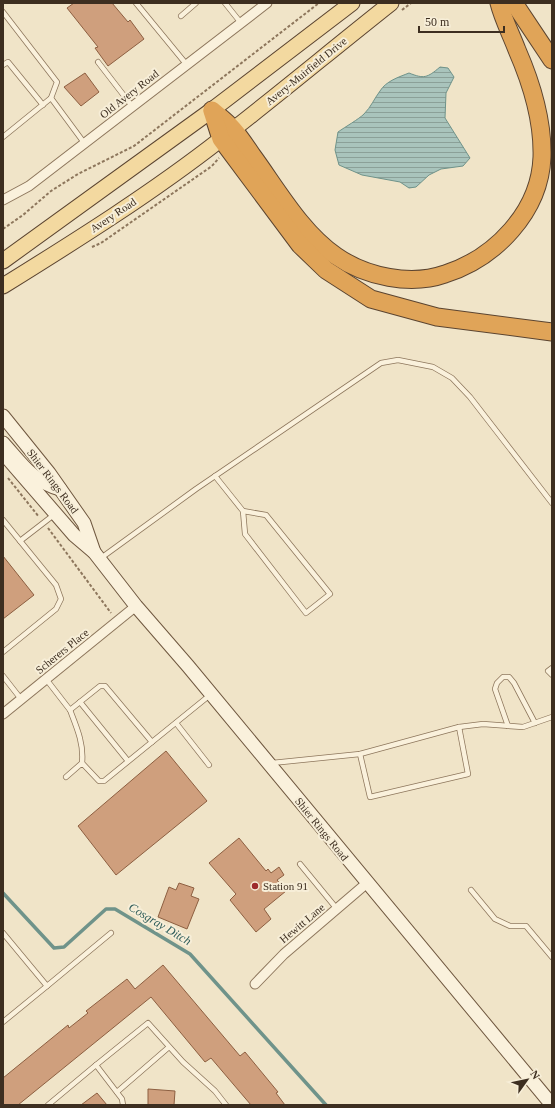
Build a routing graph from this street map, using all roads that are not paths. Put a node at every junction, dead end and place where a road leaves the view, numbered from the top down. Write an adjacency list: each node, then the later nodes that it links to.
1 (136, 3): 15 (lane)
2 (196, 3): 10 (lane)
3 (225, 3): 11 (lane)
4 (267, 3): 11 (street, Old Avery Road)
5 (352, 3): 19 (main road)
6 (391, 3): 20 (main road, Avery-Muirfield Drive)
7 (499, 3): 20 (highway)
8 (514, 3): 12 (highway)
9 (3, 12): 16 (lane)
10 (180, 16)
11 (241, 23): 15 (street, Old Avery Road)
12 (552, 60)
13 (98, 62): 18 (lane)
14 (3, 65): 17 (lane)
15 (187, 65): 18 (street, Old Avery Road)
16 (51, 98): 17 (lane); 22 (lane)
17 (42, 105): 21 (lane)
18 (133, 107): 22 (street, Old Avery Road)
19 (212, 110): 20 (highway); 24 (main road)
20 (227, 134): 25 (main road, Avery Road); 26 (highway)
21 (3, 137)
22 (85, 144): 23 (street, Old Avery Road)
23 (3, 200)
24 (3, 261)
25 (3, 286)
26 (552, 332)
27 (3, 416): 31 (main road, Shier Rings Road)
28 (3, 443): 31 (main road)
29 (3, 453): 34 (main road, Shier Rings Road)
30 (214, 476): 32 (lane); 33 (lane); 37 (lane)
31 (60, 489): 37 (main road, Shier Rings Road)
32 (552, 504)
33 (243, 511): 33 (lane)
34 (55, 514): 36 (lane); 37 (main road, Shier Rings Road)
35 (3, 520): 36 (lane)
36 (20, 541): 39 (lane)
37 (97, 556): 38 (main road, Shier Rings Road)
38 (136, 606): 43 (street, Scherers Place); 44 (main road, Shier Rings Road)
39 (3, 652)
40 (552, 668): 41 (lane)
41 (552, 675)
42 (3, 676): 45 (lane)
43 (46, 679): 45 (street, Scherers Place); 47 (lane)
44 (211, 694): 50 (lane); 58 (main road, Shier Rings Road)
45 (22, 699): 48 (street, Scherers Place)
46 (80, 702): 47 (lane); 54 (lane); 56 (lane)
47 (70, 710): 57 (lane)
48 (3, 714)
49 (552, 718): 51 (lane)
50 (176, 723): 54 (lane); 59 (lane)
51 (535, 723): 52 (lane); 52 (lane)
52 (508, 726): 53 (lane)
53 (459, 727): 55 (lane); 55 (lane)
54 (152, 742): 56 (lane)
55 (360, 754): 58 (lane)
56 (128, 761): 57 (lane)
57 (82, 763): 60 (lane)
58 (268, 763): 62 (main road, Shier Rings Road)
59 (209, 765)
60 (66, 777)
61 (300, 864): 64 (lane)
62 (367, 883): 64 (street, Hewitt Lane); 77 (main road, Shier Rings Road)
63 (471, 890): 67 (lane)
64 (337, 909): 68 (street, Hewitt Lane)
65 (3, 933): 69 (lane)
66 (111, 933): 69 (lane)
67 (552, 957)
68 (255, 984)
69 (47, 986): 70 (lane)
70 (3, 1022)
71 (169, 1047): 72 (lane); 73 (lane); 76 (lane)
72 (96, 1065): 73 (lane); 74 (lane)
73 (116, 1092): 75 (lane)
74 (48, 1105)
75 (123, 1105)
76 (226, 1105)
77 (552, 1105)

